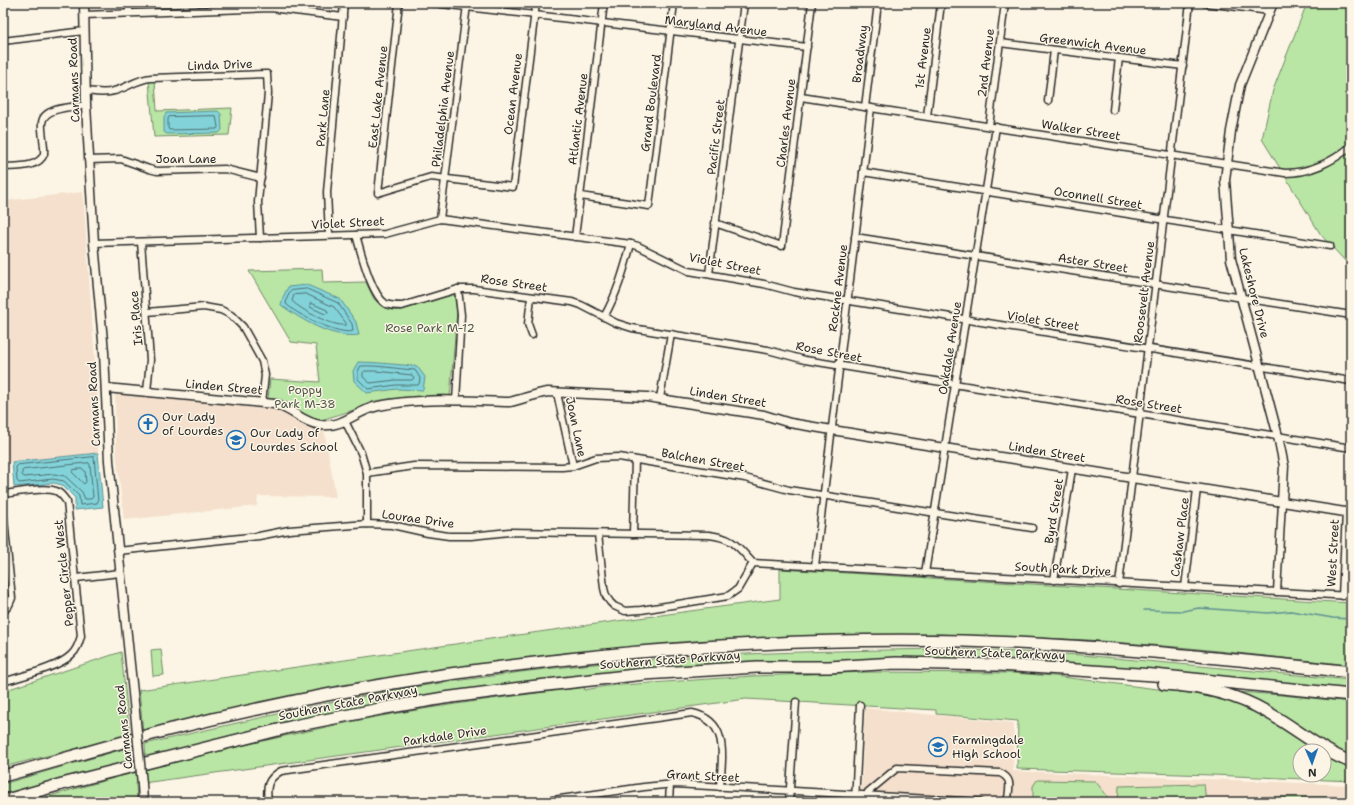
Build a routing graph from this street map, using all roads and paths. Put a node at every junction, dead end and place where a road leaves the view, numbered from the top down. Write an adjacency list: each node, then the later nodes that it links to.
1 (84, 3): 21 (street, Carmans Road)
2 (129, 3): 20 (street)
3 (344, 3): 23 (street, Park Lane)
4 (399, 3): 49 (street, East Lake Avenue)
5 (433, 3): 17 (street, Maryland Avenue)
6 (536, 3): 22 (street, Ocean Avenue)
7 (604, 3): 24 (street, Atlantic Avenue)
8 (674, 3): 26 (street, Grand Boulevard)
9 (744, 3): 27 (street, Pacific Street)
10 (812, 3): 30 (street, Charles Avenue)
11 (878, 3): 38 (street, Broadway)
12 (941, 3): 40 (street, 1st Avenue)
13 (1005, 3): 29 (street, 2nd Avenue)
14 (1190, 3): 33 (street, Roosevelt Avenue)
15 (1205, 3): 19 (street)
16 (1273, 3): 19 (street, Lakeshore Drive)
17 (467, 5): 22 (street, Maryland Avenue); 49 (street, Philadelphia Avenue)
18 (277, 6): 20 (street); 23 (street)
19 (1270, 11): 45 (street, Lakeshore Drive)
20 (129, 12): 21 (street)
21 (84, 15): 25 (street, Carmans Road)
22 (534, 15): 24 (street, Maryland Avenue); 49 (street, Ocean Avenue)
23 (343, 16): 57 (street, Park Lane)
24 (601, 23): 26 (street, Maryland Avenue); 51 (street, Atlantic Avenue)
25 (84, 31): 28 (street); 34 (street, Carmans Road)
26 (670, 31): 27 (street, Maryland Avenue); 51 (street, Grand Boulevard)
27 (740, 39): 30 (street, Maryland Avenue); 54 (street, Pacific Street)
28 (3, 41)
29 (1000, 43): 31 (street, Greenwich Avenue); 41 (street, 2nd Avenue)
30 (807, 47): 35 (street, Charles Avenue)
31 (1054, 50): 32 (street, Greenwich Avenue); 36 (street)
32 (1119, 58): 33 (street, Greenwich Avenue); 39 (street)
33 (1183, 66): 43 (street, Roosevelt Avenue)
34 (85, 91): 37 (street, Carmans Road); 48 (street, Linda Drive)
35 (801, 96): 38 (street, Walker Street); 54 (street, Charles Avenue)
36 (1048, 101)
37 (86, 105): 44 (street, Carmans Road); 46 (street)
38 (868, 107): 40 (street, Walker Street); 47 (street, Rockne Avenue)
39 (1113, 110)
40 (926, 116): 41 (street, Walker Street)
41 (992, 127): 43 (street, Walker Street); 50 (street, Oakdale Avenue)
42 (1351, 146): 45 (street, Walker Street)
43 (1172, 155): 45 (street, Walker Street); 53 (street, Roosevelt Avenue)
44 (89, 160): 48 (street, Joan Lane); 62 (street, Carmans Road)
45 (1227, 164): 55 (street, Lakeshore Drive)
46 (3, 167)
47 (863, 172): 50 (street, Oconnell Street); 59 (street, Rockne Avenue)
48 (260, 178): 60 (street, Linda Drive)
49 (446, 179): 52 (street, Philadelphia Avenue)
50 (986, 192): 53 (street, Oconnell Street); 65 (street, Oakdale Avenue)
51 (580, 196): 58 (street, Atlantic Avenue)
52 (440, 218): 56 (street, Violet Street); 58 (street, Violet Street)
53 (1164, 220): 55 (street, Oconnell Street); 67 (street, Roosevelt Avenue)
54 (715, 224): 66 (street, Pacific Street)
55 (1229, 230): 64 (street, Oconnell Street); 70 (street, Lakeshore Drive)
56 (356, 235): 57 (street, Violet Street); 68 (street, Rose Street)
57 (329, 236): 60 (street, Violet Street)
58 (575, 237): 63 (street, Violet Street)
59 (855, 237): 65 (street, Aster Street); 71 (street, Rockne Avenue)
60 (260, 238): 61 (street, Violet Street)
61 (141, 242): 62 (street, Violet Street); 72 (street, Iris Place)
62 (94, 243): 83 (street, Carmans Road)
63 (631, 244): 66 (street, Violet Street); 74 (street)
64 (1330, 246)
65 (975, 256): 67 (street, Aster Street); 75 (street, Oakdale Avenue)
66 (709, 274): 71 (street, Violet Street)
67 (1156, 284): 70 (street, Aster Street); 78 (street, Roosevelt Avenue)
68 (458, 289): 69 (street, Rose Street); 87 (street)
69 (531, 297): 74 (street, Rose Street); 77 (street)
70 (1242, 298): 73 (street, Aster Street); 80 (street, Lakeshore Drive)
71 (848, 301): 75 (street, Violet Street); 79 (street, Rockne Avenue)
72 (147, 312): 84 (street, Iris Place); 88 (street)
73 (1351, 315)
74 (604, 317): 76 (street, Rose Street)
75 (965, 320): 78 (street, Violet Street); 82 (street, Oakdale Avenue)
76 (671, 334): 79 (street, Rose Street); 86 (street)
77 (532, 335)
78 (1148, 349): 80 (street, Violet Street); 89 (street, Roosevelt Avenue)
79 (840, 366): 82 (street, Rose Street); 91 (street, Rockne Avenue)
80 (1260, 367): 81 (street, Violet Street); 92 (street, Lakeshore Drive)
81 (1351, 381)
82 (955, 384): 89 (street, Rose Street); 93 (street, Oakdale Avenue)
83 (106, 388): 84 (street, Linden Street); 111 (street, Carmans Road)
84 (147, 392): 88 (street, Linden Street)
85 (557, 393): 86 (street, Linden Street); 87 (street, Linden Street); 96 (street, Joan Lane)
86 (660, 398): 91 (street, Linden Street)
87 (456, 401): 90 (street, Linden Street)
88 (262, 403): 90 (street, Linden Street)
89 (1140, 414): 92 (street, Rose Street); 99 (street, Roosevelt Avenue)
90 (344, 421): 98 (street)
91 (832, 430): 93 (street, Linden Street); 102 (street, Rockne Avenue)
92 (1278, 436): 94 (street, Rose Street); 103 (street, Lakeshore Drive)
93 (945, 448): 97 (street, Linden Street); 105 (street, Oakdale Avenue)
94 (1351, 448)
95 (635, 460): 96 (street, Balchen Street); 102 (street, Balchen Street); 110 (street)
96 (573, 466): 98 (street, Balchen Street)
97 (1072, 469): 99 (street, Linden Street); 118 (street, Byrd Street)
98 (367, 473): 107 (street)
99 (1132, 478): 100 (street, Linden Street); 119 (street, Roosevelt Avenue)
100 (1197, 489): 103 (street, Linden Street); 120 (street, Cashaw Place)
101 (3, 494): 117 (street, Pepper Circle West)
102 (824, 495): 105 (street, Balchen Street); 114 (street, Rockne Avenue)
103 (1282, 502): 106 (street, Linden Street); 121 (street, Lakeshore Drive)
104 (3, 510): 112 (street)
105 (935, 512): 108 (street, Balchen Street); 115 (street, Oakdale Avenue)
106 (1349, 513): 122 (street, West Street)
107 (367, 524): 109 (street, Lourae Drive); 111 (street, Lourae Drive)
108 (1032, 528)
109 (598, 534): 110 (street, Lourae Drive); 113 (street)
110 (633, 534): 113 (street, Lourae Drive)
111 (118, 551): 116 (street, Carmans Road)
112 (6, 557): 124 (street)
113 (753, 564): 114 (street, South Park Drive)
114 (815, 566): 115 (street, South Park Drive)
115 (925, 572): 118 (street, South Park Drive)
116 (120, 573): 117 (street); 139 (street, Carmans Road, bridge)
117 (76, 578): 127 (street, Pepper Circle West)
118 (1054, 580): 119 (street, South Park Drive)
119 (1119, 584): 120 (street, South Park Drive)
120 (1185, 587): 121 (street, South Park Drive)
121 (1277, 592): 122 (street, South Park Drive)
122 (1342, 596): 123 (street, South Park Drive)
123 (1351, 596)
124 (3, 612)
125 (1047, 667): 128 (highway, Southern State Parkway); 131 (highway); 138 (highway, Southern State Parkway)
126 (1351, 672): 132 (highway, Southern State Parkway)
127 (3, 682)
128 (1351, 695)
129 (796, 702): 135 (street)
130 (860, 705): 137 (street)
131 (1351, 762)
132 (3, 776)
133 (670, 784): 134 (street, Grant Street); 141 (street, Grant Street); 142 (street)
134 (720, 787): 135 (street, Grant Street); 140 (street, Parkdale Drive)
135 (790, 792): 137 (street, Grant Street); 143 (street)
136 (867, 796): 137 (street, Grant Street); 144 (street, Grant Street); 145 (street)
137 (855, 799)
138 (3, 801)
139 (143, 802)
140 (268, 802)
141 (539, 802)
142 (669, 802)
143 (789, 802)
144 (980, 802)
145 (1003, 802)

